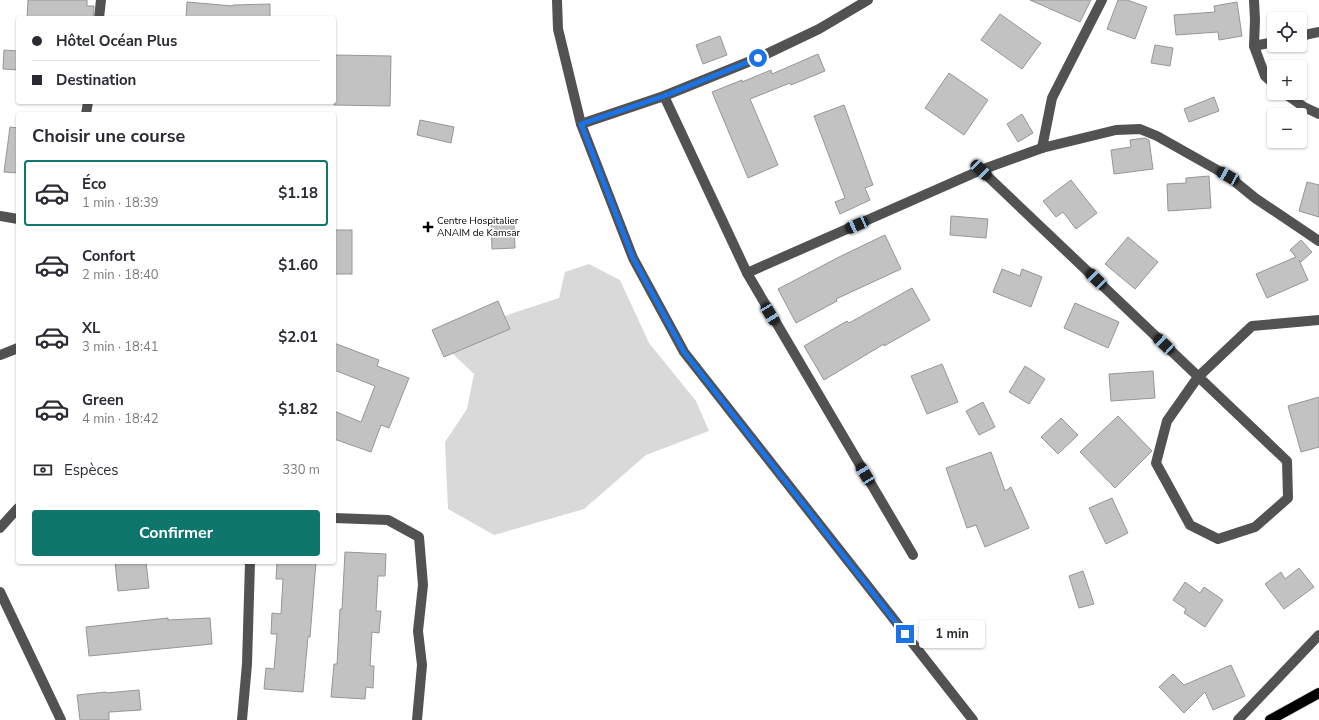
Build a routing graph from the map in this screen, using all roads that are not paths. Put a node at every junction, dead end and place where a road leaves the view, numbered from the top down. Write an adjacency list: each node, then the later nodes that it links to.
1 (101, 0): 6 (street)
2 (557, 0): 15 (street)
3 (868, 0): 12 (street)
4 (1102, 0): 16 (street)
5 (1254, 0): 10 (street)
6 (99, 16)
7 (1319, 32): 8 (street)
8 (1307, 35)
9 (1267, 43): 10 (street)
10 (1254, 46): 11 (street)
11 (1267, 78)
12 (664, 96): 15 (street); 21 (street)
13 (1296, 100): 14 (street)
14 (1319, 114)
15 (581, 124): 37 (street)
16 (1042, 148): 17 (street); 20 (street)
17 (981, 170): 21 (street); 25 (street)
18 (0, 216): 19 (street)
19 (16, 219)
20 (1319, 241)
21 (747, 273): 29 (street)
22 (1319, 320): 25 (street)
23 (16, 349): 24 (street)
24 (0, 355)
25 (1198, 377): 25 (street)
26 (16, 510): 28 (street)
27 (336, 518): 36 (street)
28 (0, 528)
29 (913, 555)
30 (250, 564): 35 (street)
31 (0, 592): 34 (street)
32 (1319, 635): 38 (street)
33 (1319, 693): 39 (main road)
34 (61, 720)
35 (242, 720)
36 (417, 720)
37 (972, 720)
38 (1238, 720)
39 (1270, 720)

